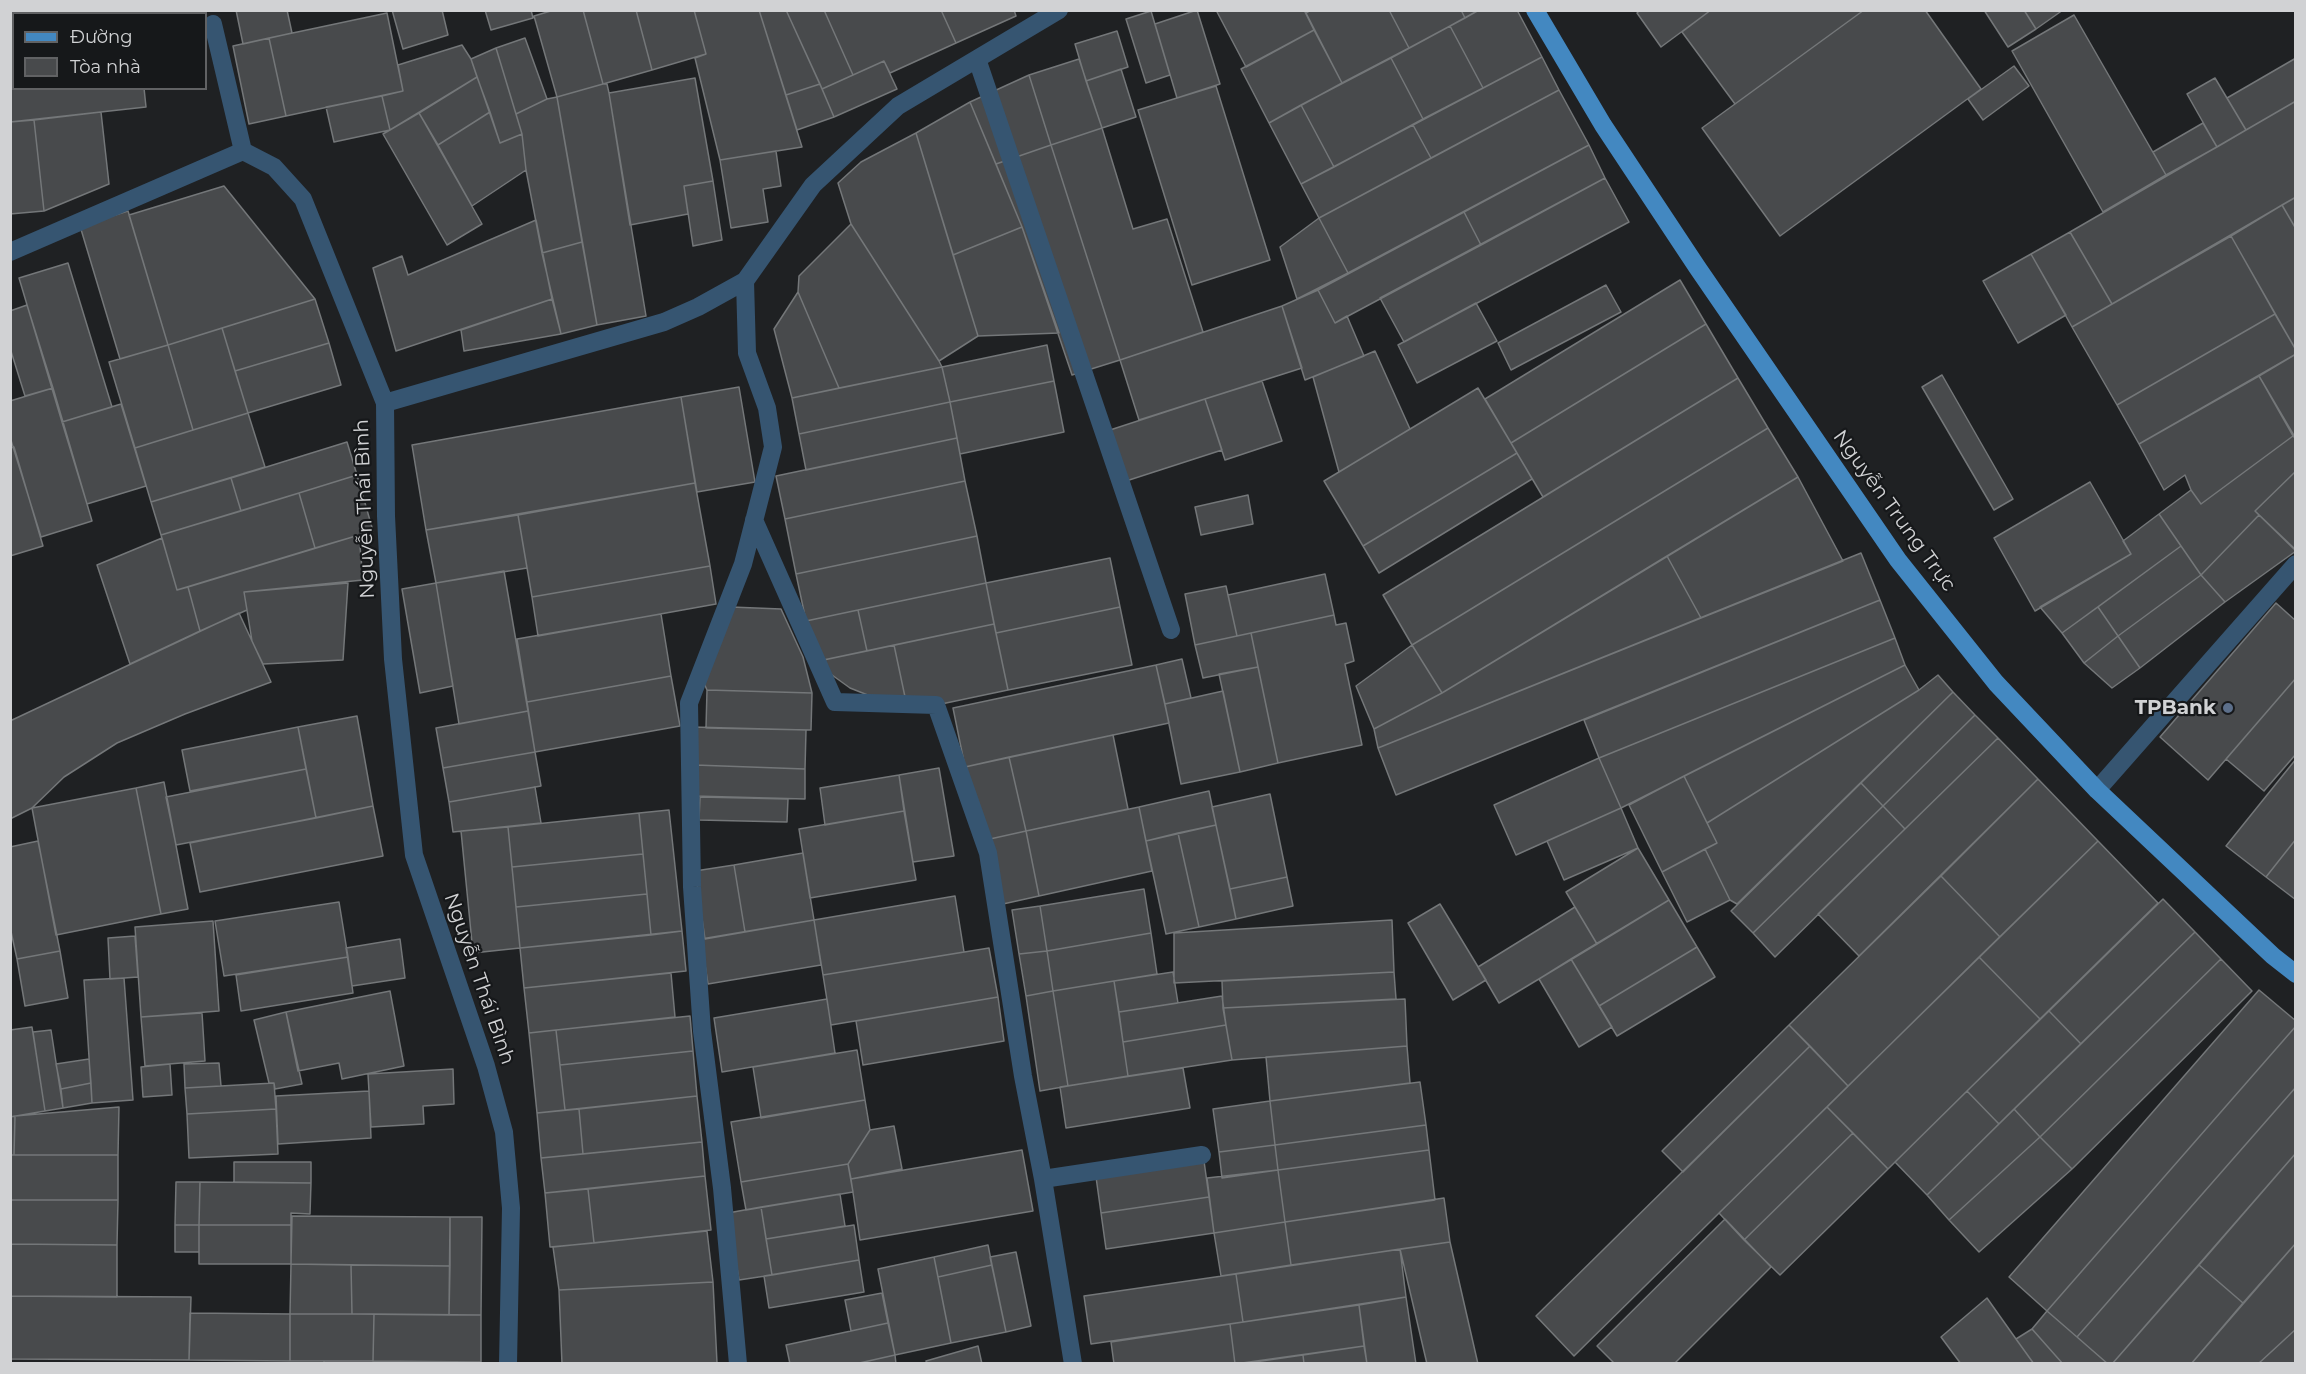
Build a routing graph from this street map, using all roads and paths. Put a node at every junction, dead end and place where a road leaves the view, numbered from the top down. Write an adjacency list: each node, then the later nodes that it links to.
1 (1059, 10): 4 (street, Nguyễn Thái Bình)
2 (1534, 10): 12 (main road, Nguyễn Trung Trực)
3 (213, 24): 5 (street)
4 (977, 59): 7 (street, Nguyễn Thái Bình); 11 (street)
5 (243, 151): 6 (street); 8 (street)
6 (10, 252)
7 (745, 281): 8 (street, Nguyễn Thái Bình); 9 (street)
8 (385, 403): 16 (street, Nguyễn Thái Bình)
9 (754, 519): 15 (street); 17 (street)
10 (2295, 564): 12 (street)
11 (1171, 630)
12 (2097, 790): 13 (main road, Nguyễn Trung Trực)
13 (2295, 974)
14 (1202, 1155): 15 (street)
15 (1043, 1179): 18 (street)
16 (508, 1364)
17 (738, 1364)
18 (1073, 1364)

